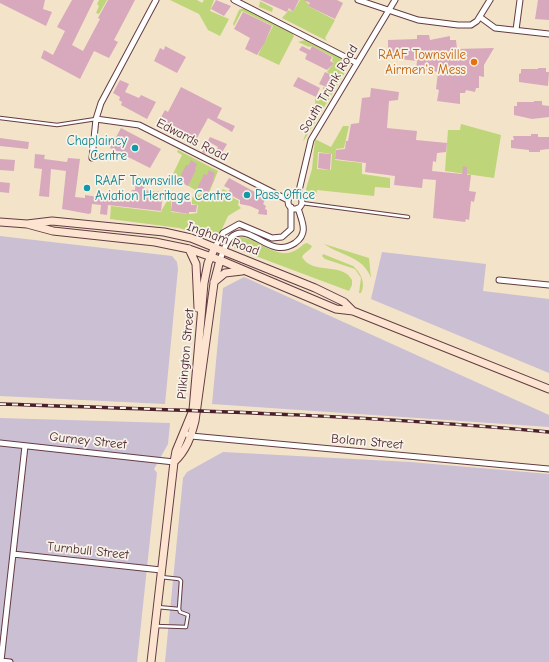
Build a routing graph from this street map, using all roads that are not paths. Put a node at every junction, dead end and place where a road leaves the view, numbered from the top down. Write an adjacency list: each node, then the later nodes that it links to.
1 (156, 0): 13 (street)
2 (234, 0): 11 (street)
3 (358, 0): 7 (street)
4 (395, 0): 7 (street, South Trunk Road)
5 (490, 0): 8 (street)
6 (520, 0): 9 (street)
7 (390, 10): 8 (street); 11 (street, South Trunk Road)
8 (480, 17): 9 (street)
9 (516, 30): 10 (street)
10 (549, 34)
11 (357, 64): 15 (street, South Trunk Road)
12 (0, 118): 13 (lane)
13 (96, 119): 14 (street); 16 (street, Edwards Road)
14 (92, 158)
15 (298, 195): 16 (street); 17 (street)
16 (288, 200): 18 (street)
17 (302, 203): 19 (street); 20 (lane)
18 (291, 207): 19 (street); 23 (street)
19 (298, 208): 25 (street, Pilkington Street)
20 (408, 217)
21 (0, 222): 22 (main road, Ingham Road)
22 (27, 224): 23 (main road, Ingham Road); 24 (main road, Ingham Road)
23 (215, 247): 25 (main road, Ingham Road); 26 (main road, Pilkington Street)
24 (190, 249): 26 (main road, Ingham Road); 33 (main road)
25 (224, 250): 27 (street, Pilkington Street); 32 (main road, Ingham Road)
26 (211, 256): 27 (main road, Ingham Road); 33 (main road, Pilkington Street)
27 (220, 260): 28 (main road, Ingham Road); 30 (main road, Pilkington Street)
28 (248, 272): 30 (main road); 32 (main road, Ingham Road)
29 (498, 280): 31 (street)
30 (214, 283): 35 (main road, Pilkington Street)
31 (549, 285)
32 (353, 311): 34 (main road, Ingham Road)
33 (199, 344): 35 (main road, Pilkington Street)
34 (549, 389)
35 (188, 435): 38 (main road, Pilkington Street); 39 (street, Bolam Street)
36 (0, 443): 37 (street, Gurney Street)
37 (25, 446): 38 (street, Gurney Street); 40 (street)
38 (174, 462): 41 (main road, Pilkington Street)
39 (549, 469)
40 (13, 554): 41 (street, Turnbull Street); 45 (street)
41 (161, 573): 42 (main road, Pilkington Street); 43 (lane)
42 (157, 607): 43 (lane); 44 (main road, Pilkington Street)
43 (179, 609): 44 (lane)
44 (155, 626): 47 (main road, Pilkington Street)
45 (0, 661): 46 (street)
46 (10, 662)
47 (151, 662)

